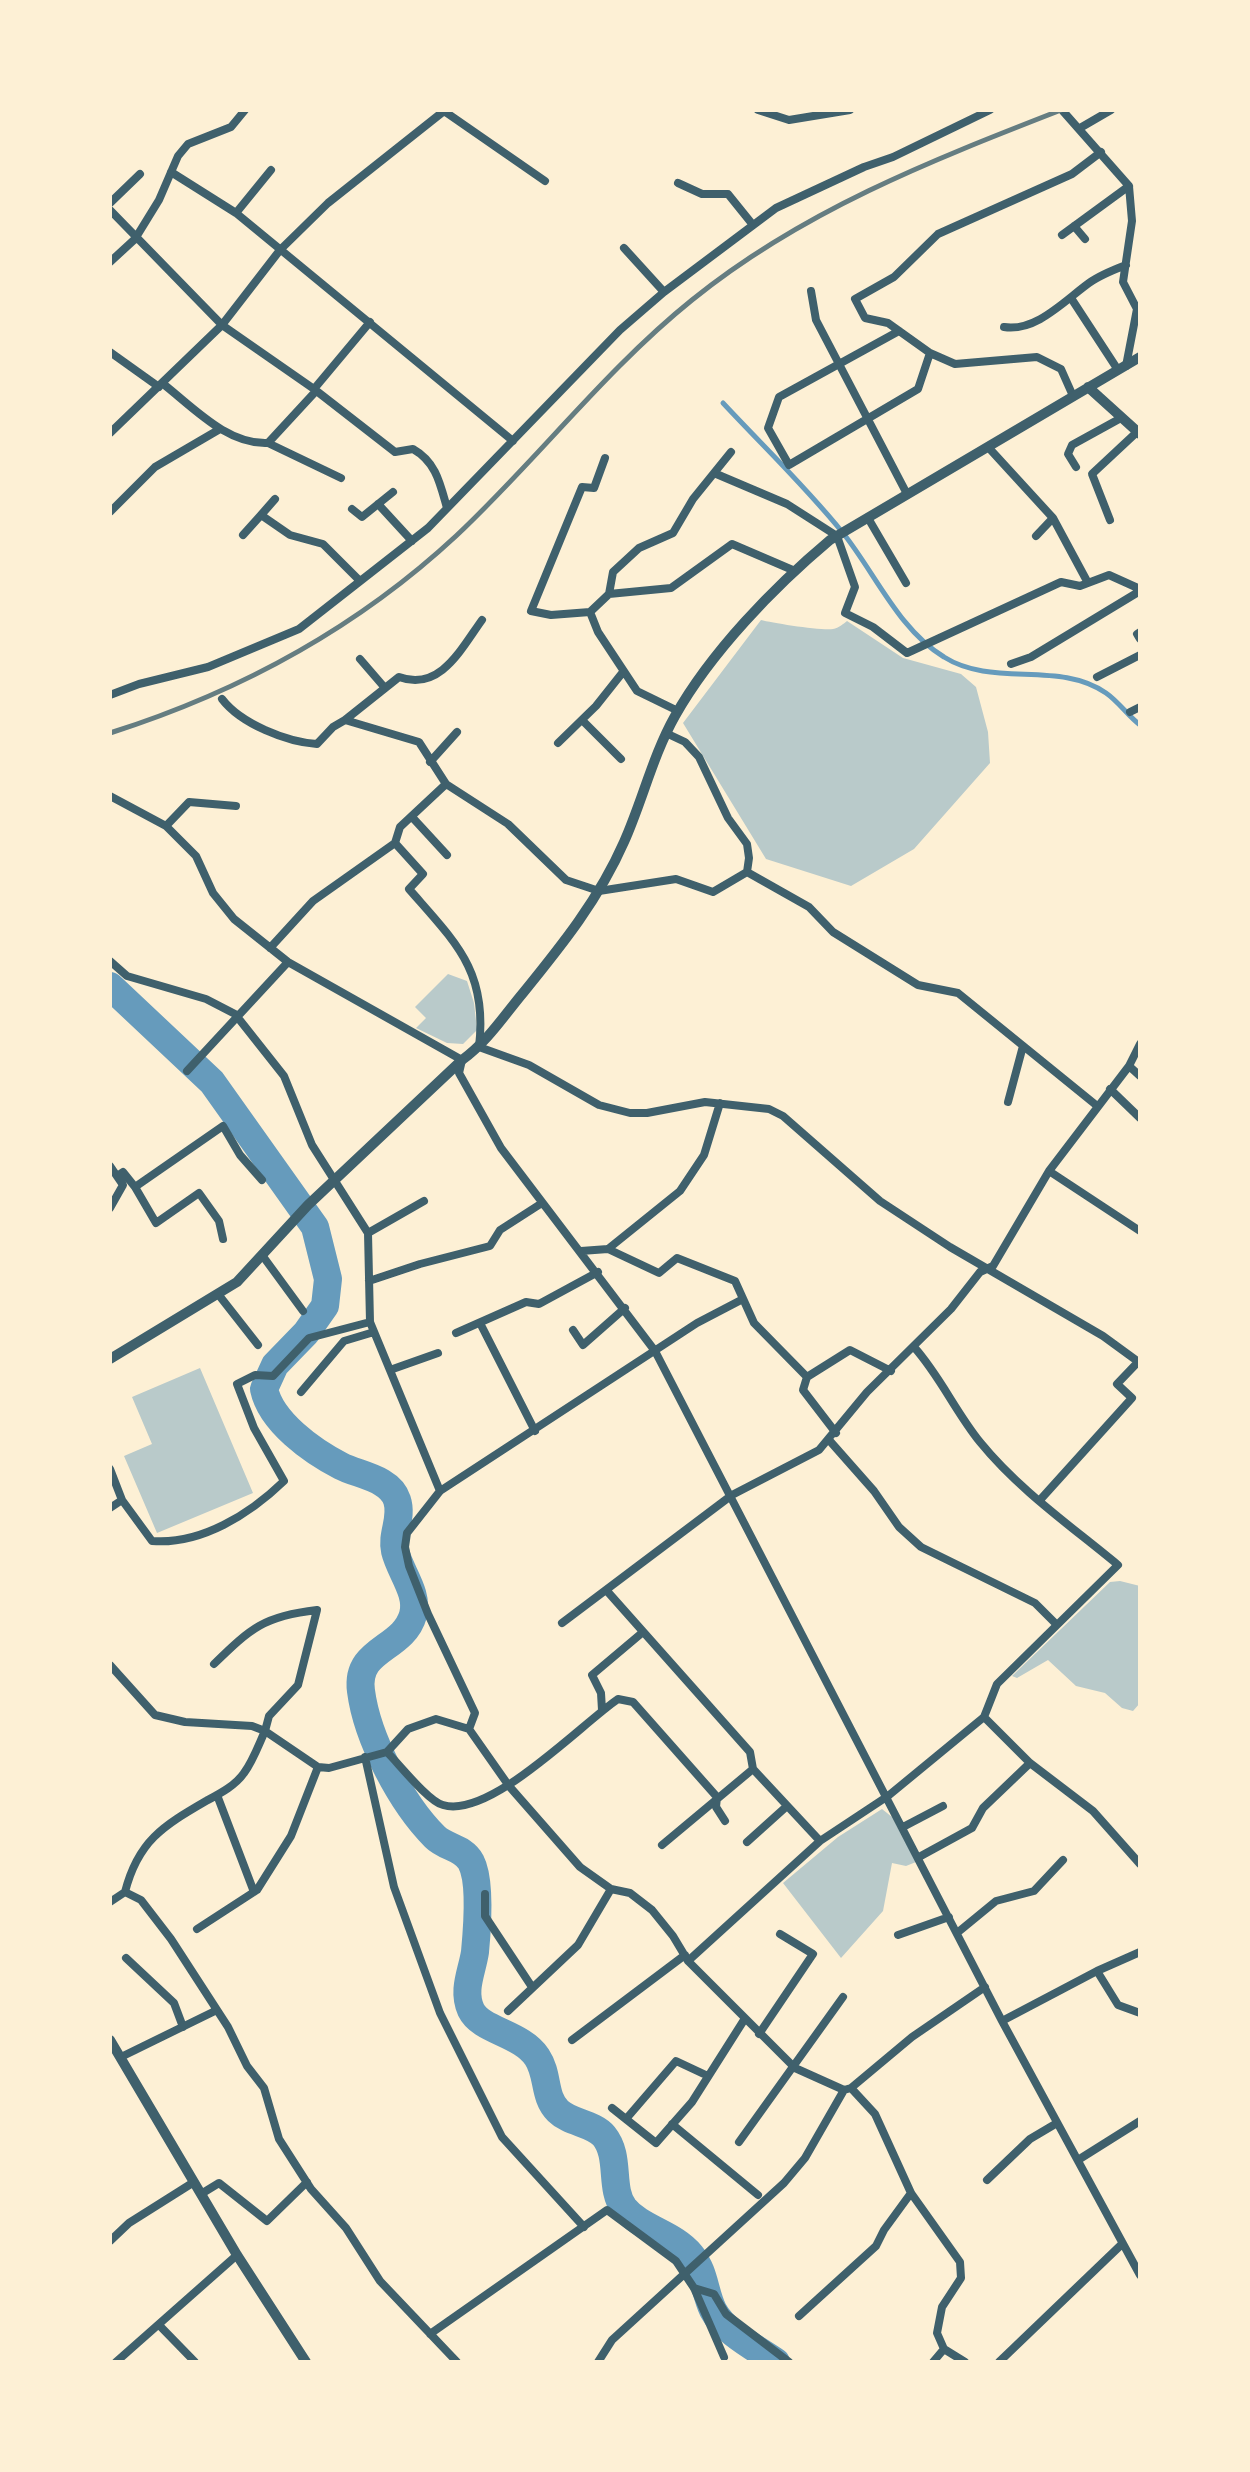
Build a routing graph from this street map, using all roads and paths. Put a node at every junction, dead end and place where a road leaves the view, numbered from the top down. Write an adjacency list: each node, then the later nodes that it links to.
1 (246, 110): 10 (street)
2 (758, 110): 3 (street)
3 (850, 110)
4 (990, 110): 17 (street)
5 (1062, 110): 7 (street)
6 (1111, 110): 7 (street)
7 (1080, 128): 8 (street)
8 (1100, 152): 14 (street); 32 (street)
9 (271, 170): 16 (street)
10 (172, 172): 16 (street); 20 (street)
11 (140, 174): 15 (street)
12 (545, 181): 23 (street)
13 (678, 183): 17 (street)
14 (1129, 186): 18 (street); 25 (street)
15 (110, 207): 20 (street)
16 (236, 213): 23 (street)
17 (753, 225): 27 (street)
18 (1074, 226): 19 (street); 21 (street)
19 (1062, 235)
20 (135, 239): 24 (street); 30 (street)
21 (1085, 239)
22 (624, 248): 27 (street)
23 (280, 250): 29 (street); 30 (street)
24 (110, 262)
25 (1126, 265): 28 (street); 37 (street)
26 (811, 291): 36 (street)
27 (664, 292): 47 (street)
28 (1071, 298): 31 (street); 37 (street)
29 (370, 322): 40 (street); 47 (street)
30 (222, 326): 38 (street); 40 (street)
31 (1004, 327)
32 (899, 331): 34 (street); 36 (street)
33 (110, 352): 38 (street)
34 (930, 353): 41 (street); 43 (street)
35 (1140, 357): 37 (street)
36 (838, 363): 43 (street); 43 (street)
37 (1122, 368): 39 (street)
38 (160, 385): 44 (street); 45 (street)
39 (1088, 388): 41 (street); 42 (street)
40 (315, 390): 48 (street); 59 (street)
41 (1074, 396): 49 (street)
42 (1122, 418): 46 (street); 52 (street)
43 (868, 420): 56 (street)
44 (220, 430): 48 (street); 61 (street)
45 (110, 432)
46 (1138, 433): 65 (street)
47 (513, 440): 59 (street)
48 (268, 443): 54 (street)
49 (988, 446): 56 (street); 64 (street)
50 (730, 452): 53 (street)
51 (604, 458): 76 (street)
52 (1076, 467)
53 (714, 473): 67 (street); 75 (street)
54 (341, 478)
55 (392, 492): 58 (street)
56 (907, 494): 63 (street)
57 (275, 499): 62 (street)
58 (378, 504): 60 (street); 69 (street)
59 (446, 508): 69 (street)
60 (352, 509)
61 (110, 512)
62 (261, 515): 66 (street); 71 (street)
63 (868, 518): 67 (street); 72 (street)
64 (1054, 518): 68 (street); 73 (street)
65 (1110, 520)
66 (242, 535)
67 (837, 536): 70 (street); 73 (street)
68 (1036, 536)
69 (412, 541): 71 (street)
70 (795, 571): 75 (street); 89 (street)
71 (360, 580): 81 (street)
72 (906, 583)
73 (1088, 583): 74 (street)
74 (1140, 590): 80 (street)
75 (609, 594): 76 (street)
76 (590, 612): 82 (street)
77 (482, 620): 85 (street)
78 (1140, 655): 84 (street)
79 (360, 659): 85 (street)
80 (1010, 664)
81 (208, 666): 83 (street); 86 (street)
82 (623, 672): 89 (street); 92 (street)
83 (214, 677)
84 (1097, 677)
85 (385, 688): 91 (street)
86 (110, 695)
87 (222, 699): 91 (street)
88 (1140, 707): 90 (street)
89 (678, 712): 94 (street)
90 (1130, 712)
91 (346, 720): 97 (street)
92 (582, 720): 95 (street); 96 (street)
93 (457, 732): 97 (street)
94 (668, 734): 105 (street); 106 (street)
95 (558, 743)
96 (621, 759)
97 (430, 762): 98 (street)
98 (446, 784): 101 (street); 106 (street)
99 (110, 796): 102 (street)
100 (236, 806): 102 (street)
101 (412, 817): 103 (street); 104 (street)
102 (166, 826): 107 (street)
103 (395, 843): 107 (street); 113 (street)
104 (447, 855)
105 (746, 872): 106 (street); 112 (street)
106 (600, 891): 113 (street)
107 (270, 948): 109 (street)
108 (110, 961): 110 (street)
109 (288, 962): 110 (street); 114 (street)
110 (238, 1016): 116 (street); 127 (street)
111 (1140, 1044): 115 (street)
112 (1024, 1046): 119 (street); 121 (street)
113 (479, 1048): 114 (street); 120 (street)
114 (462, 1060): 127 (street); 130 (street)
115 (1129, 1066): 117 (street); 118 (street)
116 (187, 1071)
117 (1140, 1076)
118 (1110, 1089): 121 (street); 122 (street)
119 (1008, 1102)
120 (720, 1103): 135 (street); 138 (street)
121 (1096, 1106): 124 (street)
122 (1140, 1118)
123 (110, 1166): 125 (street)
124 (1049, 1171): 132 (street); 138 (street)
125 (117, 1176): 128 (street); 131 (street)
126 (262, 1180): 128 (street)
127 (334, 1180): 133 (street); 137 (street)
128 (135, 1188): 134 (street)
129 (424, 1201): 133 (street)
130 (542, 1202): 136 (street); 140 (street)
131 (110, 1208)
132 (1140, 1231)
133 (368, 1233): 140 (street)
134 (223, 1239)
135 (608, 1249): 136 (street); 142 (street)
136 (581, 1251): 139 (street)
137 (262, 1255): 141 (street); 144 (street)
138 (988, 1267): 151 (street); 155 (street)
139 (598, 1272): 143 (street); 146 (street)
140 (369, 1281): 145 (street)
141 (218, 1294): 150 (street); 154 (street)
142 (743, 1299): 152 (street); 158 (street)
143 (625, 1308): 147 (street); 152 (street)
144 (304, 1310)
145 (370, 1322): 148 (street); 165 (street)
146 (480, 1323): 149 (street); 160 (street)
147 (573, 1330)
148 (374, 1332): 156 (street); 159 (street)
149 (456, 1334)
150 (258, 1345)
151 (914, 1348): 157 (street); 166 (street)
152 (656, 1351): 160 (street); 164 (street)
153 (438, 1353): 156 (street)
154 (110, 1358)
155 (1139, 1362): 166 (street)
156 (390, 1370): 163 (street)
157 (892, 1371): 158 (street); 161 (street)
158 (807, 1377): 161 (street)
159 (301, 1392)
160 (535, 1431): 163 (street)
161 (832, 1436): 164 (street); 170 (street)
162 (110, 1469): 165 (street)
163 (440, 1491): 176 (street)
164 (732, 1495): 168 (street); 185 (street)
165 (122, 1500): 167 (street)
166 (1040, 1500): 170 (street)
167 (110, 1508)
168 (606, 1591): 169 (street); 171 (street)
169 (562, 1623)
170 (1057, 1624): 175 (street)
171 (643, 1632): 174 (street); 182 (street)
172 (214, 1664): 177 (street)
173 (110, 1665): 177 (street)
174 (602, 1710): 183 (street); 186 (street)
175 (984, 1717): 180 (street); 185 (street)
176 (469, 1729): 178 (street); 183 (street)
177 (266, 1730): 181 (street); 184 (street)
178 (386, 1752): 179 (street); 183 (street)
179 (368, 1756): 181 (street); 240 (street)
180 (1030, 1763): 194 (street); 196 (street)
181 (318, 1767): 199 (street)
182 (753, 1769): 186 (street); 187 (street)
183 (509, 1786): 197 (street)
184 (218, 1795): 198 (street); 199 (street)
185 (888, 1796): 190 (street); 191 (street)
186 (717, 1797): 189 (street); 193 (street)
187 (788, 1806): 191 (street); 192 (street)
188 (942, 1806): 190 (street)
189 (726, 1821)
190 (904, 1828): 194 (street)
191 (820, 1841): 209 (street)
192 (747, 1842)
193 (662, 1846)
194 (919, 1858): 202 (street)
195 (1063, 1860): 205 (street)
196 (1140, 1864)
197 (610, 1889): 209 (street); 211 (street)
198 (125, 1892): 201 (street); 214 (street)
199 (254, 1892): 203 (street)
200 (486, 1894): 211 (street)
201 (110, 1902)
202 (949, 1917): 205 (street); 206 (street)
203 (197, 1930)
204 (780, 1934): 220 (street)
205 (958, 1934): 212 (street)
206 (898, 1935)
207 (1140, 1952): 210 (street)
208 (126, 1958): 219 (street)
209 (686, 1958): 217 (street); 222 (street)
210 (1097, 1971): 216 (street); 218 (street)
211 (532, 1987): 215 (street)
212 (985, 1987): 218 (street); 226 (street)
213 (843, 1997): 224 (street)
214 (217, 2010): 219 (street); 236 (street)
215 (508, 2011)
216 (1140, 2013)
217 (744, 2020): 220 (street); 225 (street)
218 (1002, 2021): 230 (street)
219 (183, 2027): 223 (street)
220 (759, 2034): 224 (street)
221 (110, 2040): 223 (street)
222 (572, 2040)
223 (121, 2057): 235 (street)
224 (795, 2068): 226 (street); 232 (street)
225 (708, 2076): 228 (street); 231 (street)
226 (848, 2089): 237 (street); 244 (street)
227 (612, 2108): 228 (street)
228 (626, 2119): 231 (street)
229 (1140, 2121): 233 (street)
230 (1057, 2123): 233 (street); 234 (street)
231 (672, 2124): 239 (street)
232 (739, 2142)
233 (1078, 2160): 242 (street)
234 (987, 2180)
235 (194, 2182): 238 (street); 241 (street)
236 (307, 2182): 238 (street); 249 (street)
237 (911, 2193): 247 (street); 250 (street)
238 (201, 2194): 243 (street)
239 (758, 2194)
240 (584, 2227): 244 (street); 249 (street)
241 (110, 2241)
242 (1122, 2244): 245 (street); 260 (street)
243 (237, 2255): 248 (street); 254 (street)
244 (687, 2269): 246 (street); 256 (street)
245 (1140, 2275)
246 (696, 2288): 251 (street); 257 (street)
247 (799, 2316)
248 (159, 2324): 252 (street); 253 (street)
249 (430, 2334): 255 (street)
250 (944, 2349): 258 (street); 259 (street)
251 (724, 2357)
252 (116, 2362)
253 (194, 2362)
254 (306, 2362)
255 (457, 2362)
256 (598, 2362)
257 (788, 2362)
258 (933, 2362)
259 (964, 2362)
260 (999, 2362)

